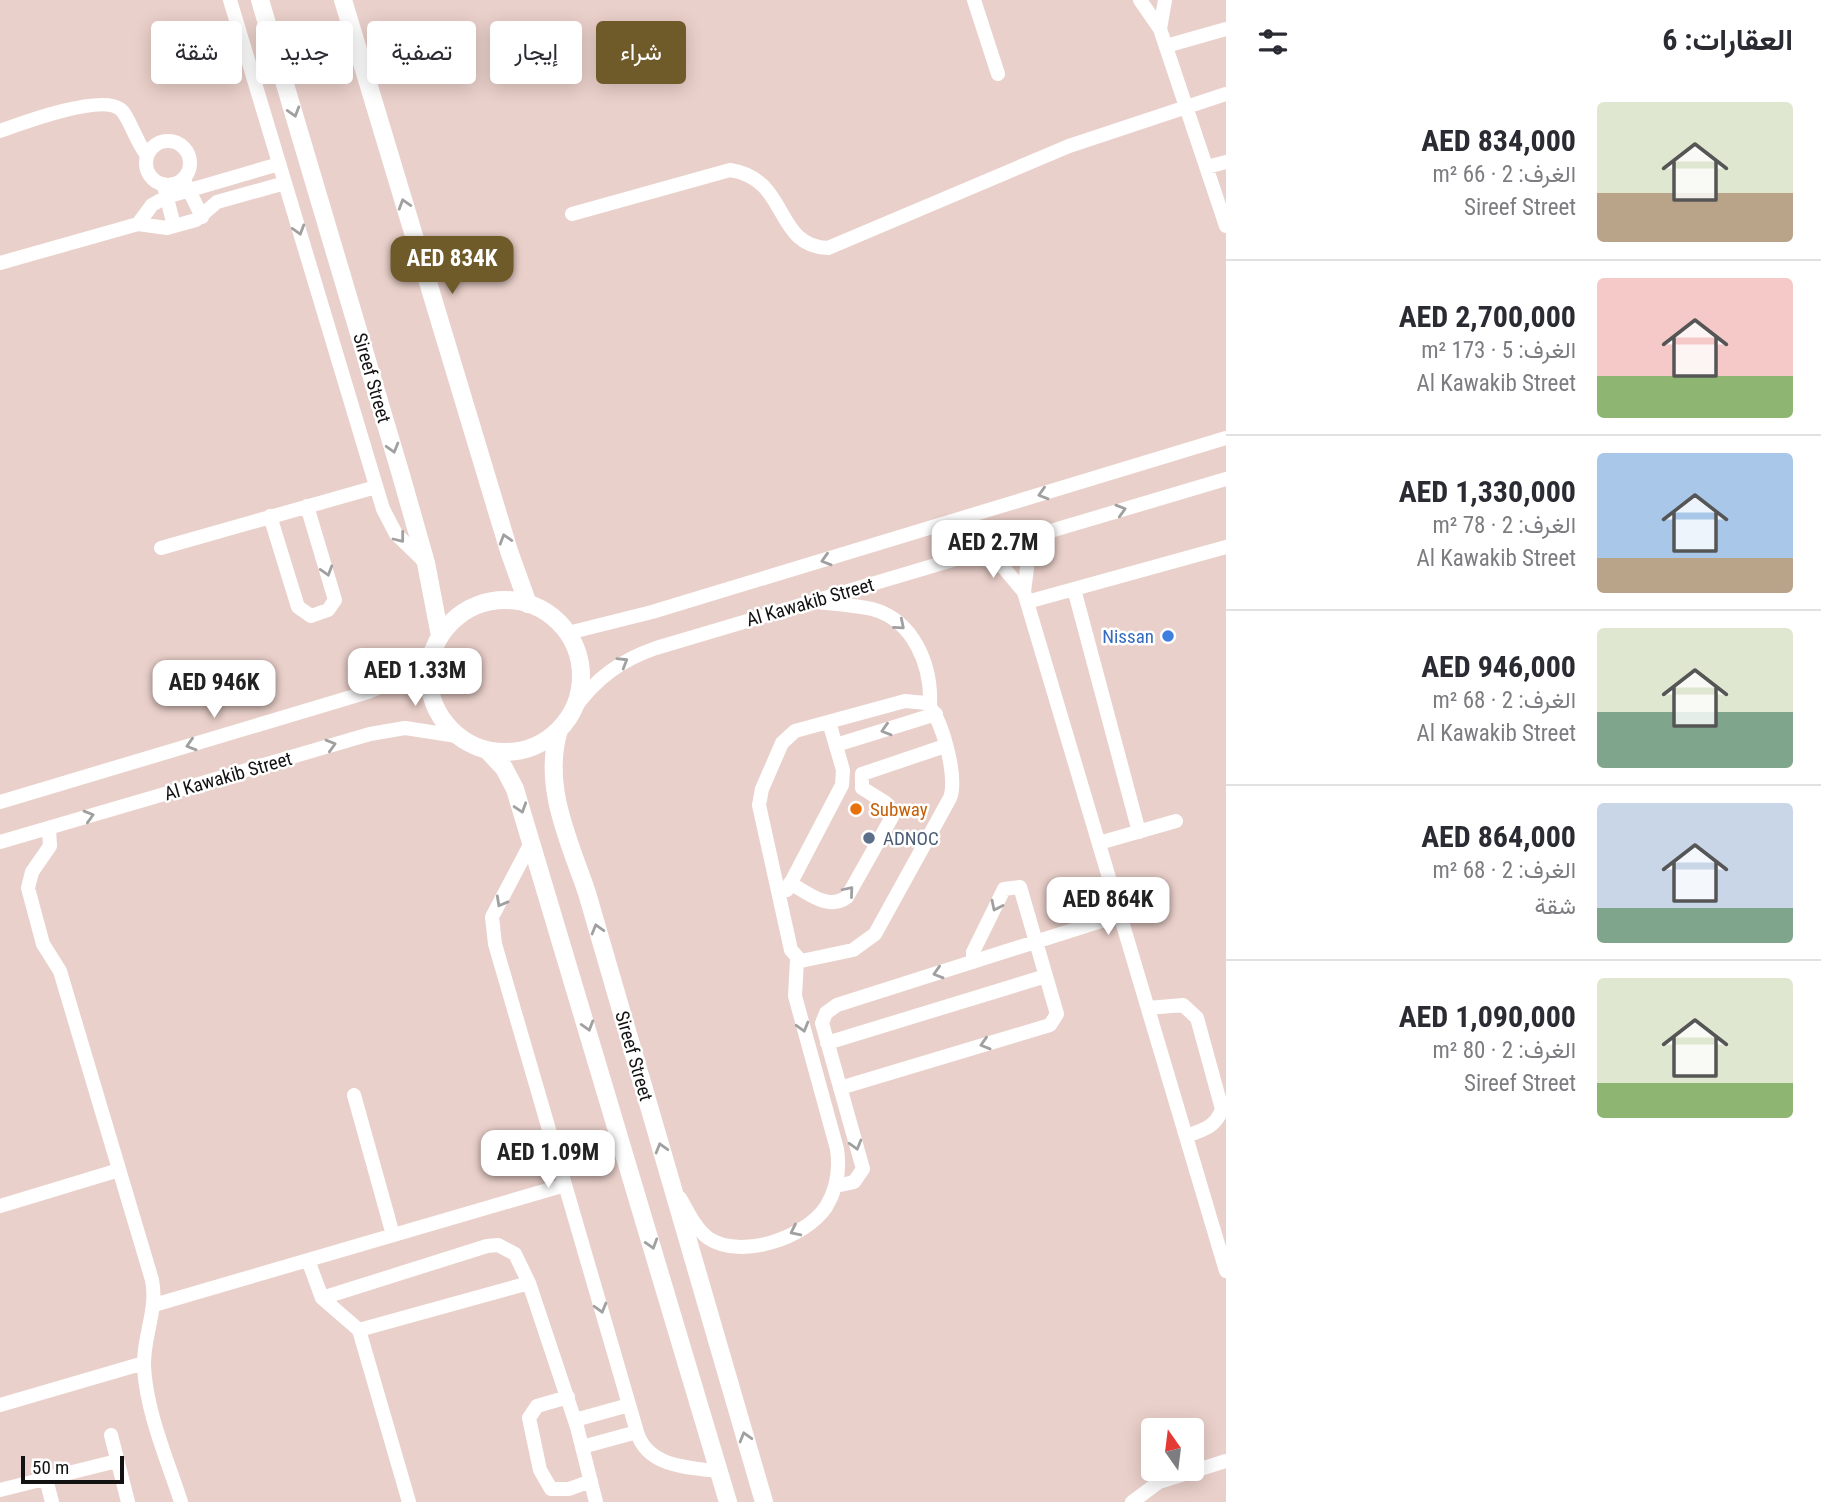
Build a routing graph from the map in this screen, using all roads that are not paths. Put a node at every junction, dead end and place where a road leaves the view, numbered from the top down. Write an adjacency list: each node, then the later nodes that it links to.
1 (230, 0): 16 (street)
2 (260, 0): 36 (main road, Sireef Street, one-way to 36)
3 (343, 0): 40 (main road, one-way to 3)
4 (974, 0): 10 (street)
5 (1140, 0): 7 (street)
6 (1165, 0): 7 (street)
7 (1160, 29): 9 (street)
8 (1226, 29): 9 (street)
9 (1166, 46): 12 (street)
10 (998, 74)
11 (1226, 94): 12 (street)
12 (1187, 105): 17 (street); 21 (street)
13 (0, 131): 14 (street)
14 (147, 155): 19 (street); 20 (street)
15 (1226, 162): 17 (street)
16 (279, 164): 18 (street); 19 (street)
17 (1207, 167): 25 (street)
18 (285, 183): 22 (street); 29 (street, one-way to 29)
19 (186, 184): 20 (street); 22 (street)
20 (166, 191): 23 (street); 24 (street)
21 (572, 214)
22 (202, 217): 24 (street)
23 (138, 224): 24 (street); 26 (street)
24 (174, 226)
25 (1226, 226)
26 (0, 263)
27 (1226, 439): 41 (street, Al Kawakib Street, one-way to 41)
28 (1226, 479): 32 (street, Al Kawakib Street, one-way to 28)
29 (376, 487): 30 (street); 36 (street, one-way to 36)
30 (307, 506): 31 (street); 31 (street, one-way to 31)
31 (270, 516): 34 (street)
32 (1044, 532): 35 (street, Al Kawakib Street); 38 (street)
33 (1226, 547): 37 (street)
34 (161, 548)
35 (974, 554): 38 (street); 39 (street, Al Kawakib Street)
36 (426, 563): 42 (main road, Sireef Street)
37 (1074, 589): 38 (street); 54 (street)
38 (1025, 597): 57 (street)
39 (812, 601): 43 (street, Al Kawakib Street, one-way to 39); 44 (street, one-way to 44)
40 (528, 604): 41 (main road); 42 (main road)
41 (568, 634): 43 (main road)
42 (437, 643): 47 (main road); 51 (street, Al Kawakib Street, one-way to 51)
43 (574, 709): 46 (main road)
44 (933, 710): 45 (street); 48 (street, one-way to 48); 49 (street)
45 (829, 722): 48 (street); 59 (street)
46 (559, 730): 50 (main road); 71 (main road, Sireef Street, one-way to 46)
47 (457, 736): 50 (main road); 53 (street, Al Kawakib Street, one-way to 47)
48 (836, 745): 58 (street)
49 (945, 746): 58 (street, one-way to 49); 62 (street)
50 (487, 750): 55 (main road, Sireef Street, one-way to 55)
51 (0, 802)
52 (1176, 821): 54 (street)
53 (49, 828): 56 (street, Al Kawakib Street); 70 (street)
54 (1139, 832): 57 (street)
55 (532, 841): 72 (street, one-way to 72); 92 (main road, Sireef Street, one-way to 92)
56 (0, 842)
57 (1099, 844): 60 (street)
58 (790, 883): 59 (street)
59 (780, 902): 62 (street)
60 (1120, 915): 61 (street); 65 (street)
61 (1036, 942): 63 (street); 63 (street, one-way to 63); 64 (street)
62 (797, 960): 73 (street, one-way to 73)
63 (974, 962): 66 (street, one-way to 66)
64 (1045, 976): 66 (street); 67 (street, one-way to 67)
65 (1148, 1009): 69 (street); 69 (street)
66 (827, 1043): 67 (street)
67 (840, 1088): 73 (street, one-way to 73)
68 (354, 1095): 75 (street)
69 (1186, 1136): 77 (street)
70 (119, 1170): 74 (street); 80 (street)
71 (669, 1178): 73 (street, one-way to 71); 102 (main road, Sireef Street, one-way to 71)
72 (565, 1185): 75 (street); 85 (street, one-way to 85)
73 (836, 1186)
74 (0, 1206)
75 (393, 1235): 76 (street)
76 (308, 1260): 79 (street); 80 (street)
77 (1226, 1271)
78 (529, 1283): 79 (street); 81 (street); 83 (street)
79 (321, 1298): 81 (street)
80 (154, 1305): 82 (street)
81 (359, 1330): 99 (street)
82 (144, 1363): 84 (street); 98 (street)
83 (568, 1397): 86 (street); 94 (street)
84 (0, 1405)
85 (629, 1405): 86 (street); 87 (street)
86 (575, 1420): 89 (street)
87 (637, 1432): 89 (street); 92 (street)
88 (111, 1435): 90 (street)
89 (582, 1447): 94 (street)
90 (117, 1461): 93 (street); 97 (street)
91 (1226, 1461): 103 (street)
92 (719, 1471): 101 (main road, Sireef Street)
93 (46, 1479): 95 (street); 96 (street)
94 (591, 1481): 100 (street)
95 (0, 1490)
96 (52, 1502)
97 (128, 1502)
98 (181, 1502)
99 (409, 1502)
100 (596, 1502)
101 (728, 1502)
102 (764, 1502)
103 (1132, 1502)

